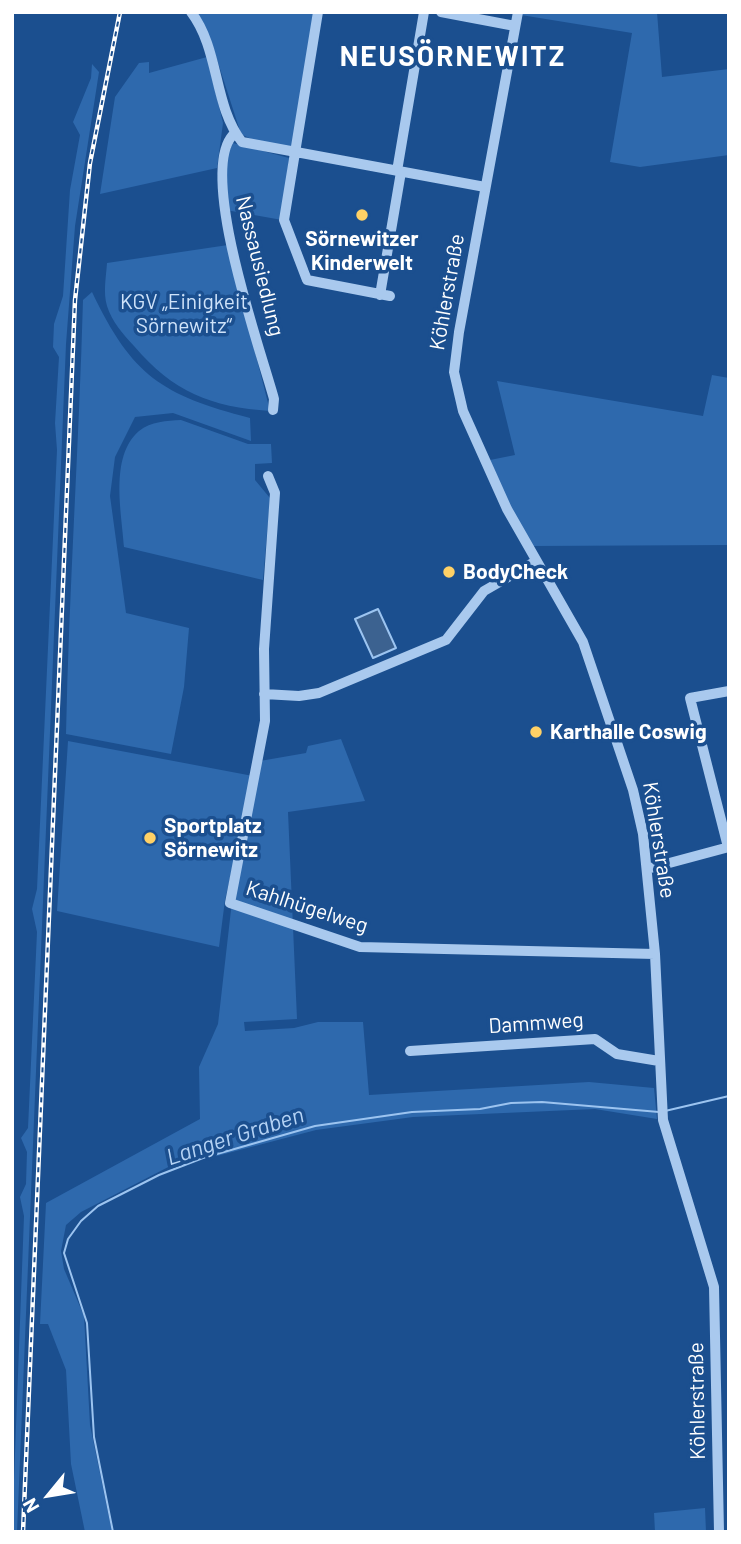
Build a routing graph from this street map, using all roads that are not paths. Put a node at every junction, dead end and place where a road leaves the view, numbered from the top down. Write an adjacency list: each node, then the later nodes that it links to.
1 (191, 12): 7 (street)
2 (318, 12): 8 (street)
3 (424, 12): 9 (street)
4 (441, 12): 6 (street)
5 (517, 12): 6 (street, Köhlerstraße)
6 (515, 26): 10 (street, Köhlerstraße)
7 (235, 133): 8 (street); 11 (street, Nassausiedlung)
8 (294, 153): 9 (street); 9 (street)
9 (399, 172): 10 (street)
10 (485, 187): 13 (street, Köhlerstraße)
11 (273, 410)
12 (268, 476): 15 (street)
13 (536, 561): 15 (street); 17 (street, Köhlerstraße)
14 (729, 691): 16 (street)
15 (264, 694): 18 (street, Kahlhügelweg)
16 (728, 847): 17 (street)
17 (647, 869): 18 (street, Köhlerstraße)
18 (655, 954): 20 (street, Köhlerstraße)
19 (410, 1051): 20 (street, Dammweg)
20 (659, 1061): 21 (street, Köhlerstraße)
21 (719, 1532)

